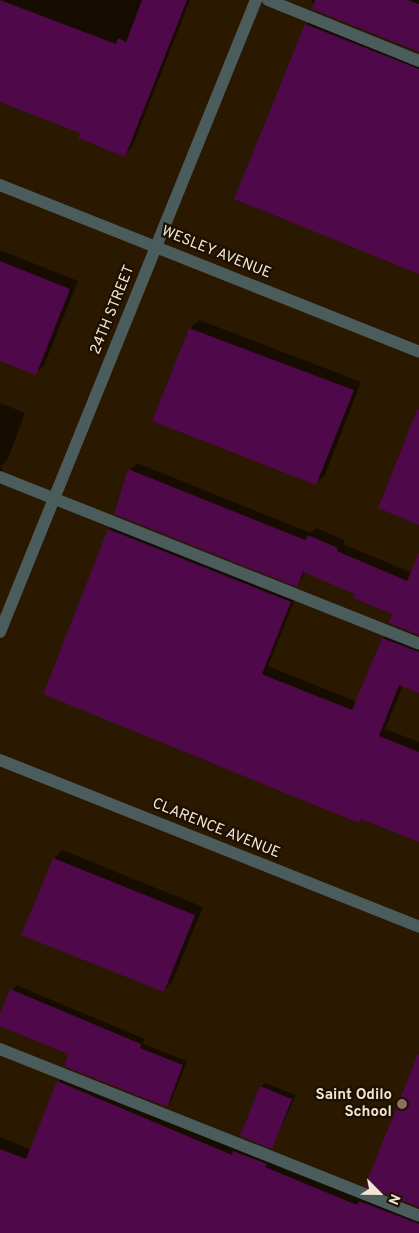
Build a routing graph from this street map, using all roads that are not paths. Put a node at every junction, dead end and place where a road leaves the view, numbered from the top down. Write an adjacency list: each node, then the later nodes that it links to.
1 (256, 0): 5 (street, 24TH STREET)
2 (268, 0): 3 (street)
3 (419, 61)
4 (0, 185): 5 (street, WESLEY AVENUE)
5 (156, 247): 6 (street, WESLEY AVENUE); 8 (street, 24TH STREET)
6 (419, 352)
7 (0, 477): 8 (street)
8 (54, 498): 9 (street, 24TH STREET); 10 (street)
9 (0, 632)
10 (419, 644)
11 (0, 760): 12 (street, CLARENCE AVENUE)
12 (419, 927)
13 (0, 1049): 14 (street)
14 (419, 1216)

